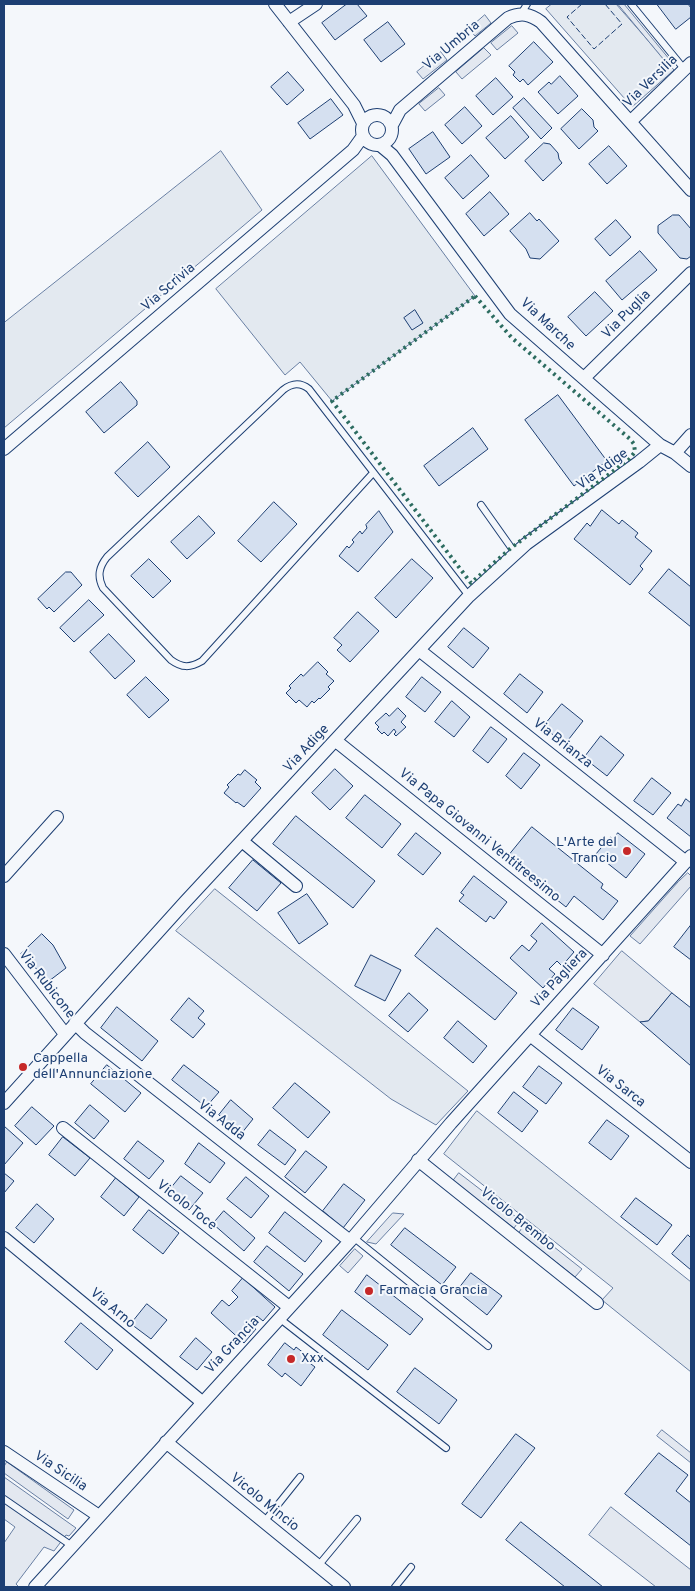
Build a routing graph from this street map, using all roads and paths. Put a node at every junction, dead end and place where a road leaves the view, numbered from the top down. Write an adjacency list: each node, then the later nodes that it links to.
1 (275, 4): 5 (street, Via Marche)
2 (316, 4): 5 (street)
3 (631, 4): 6 (lane)
4 (524, 9): 7 (street, Via Umbria); 8 (street, Via Umbria)
5 (290, 22): 9 (street, Via Marche)
6 (688, 67): 8 (street, Via Versilia)
7 (388, 120): 9 (street); 9 (street)
8 (631, 121): 10 (street, Via Umbria)
9 (372, 134): 12 (street, Via Marche); 15 (street, Via Scrivia)
10 (691, 190)
11 (691, 273): 12 (street, Via Puglia)
12 (584, 378): 14 (street, Via Marche)
13 (691, 435): 16 (street)
14 (660, 445): 16 (street, Via Marche); 20 (street, Via Adige)
15 (4, 449)
16 (675, 453): 17 (street, Via Marche)
17 (691, 466)
18 (373, 473): 18 (lane); 21 (lane)
19 (480, 505): 20 (lane)
20 (515, 553): 21 (street, Via Adige)
21 (469, 596): 22 (street, Via Adige)
22 (419, 650): 23 (street, Via Adige); 26 (street, Via Brianza)
23 (336, 741): 25 (street, Via Adige); 30 (street, Via Papa Giovanni Ventitreesimo)
24 (58, 817): 27 (street)
25 (242, 841): 28 (street); 31 (street, Via Adige)
26 (689, 859): 30 (street, Via Pagliera)
27 (4, 876)
28 (296, 886)
29 (4, 954): 32 (street, Via Rubicone)
30 (603, 955): 33 (street, Via Pagliera)
31 (75, 1023): 32 (street, Via Adige); 40 (street, Via Adda)
32 (65, 1034): 34 (street, Via Adige)
33 (530, 1035): 35 (street, Via Pagliera); 38 (street, Via Sarca)
34 (4, 1103)
35 (451, 1123): 37 (street, Via Grancia)
36 (63, 1128): 42 (street, Vicolo Toce)
37 (418, 1160): 40 (street, Via Grancia); 41 (street, Vicolo Brembo)
38 (691, 1162)
39 (4, 1238): 45 (street, Via Arno)
40 (351, 1239): 42 (street, Via Grancia); 44 (lane)
41 (597, 1303)
42 (289, 1307): 43 (street, Via Grancia)
43 (280, 1318): 45 (street, Via Grancia); 47 (lane)
44 (488, 1346)
45 (202, 1402): 46 (street, Via Grancia)
46 (166, 1442): 51 (street, Via Grancia); 53 (street, Vicolo Mincio)
47 (446, 1448)
48 (4, 1452): 51 (street, Via Sicilia)
49 (300, 1477): 53 (lane)
50 (4, 1499): 54 (lane)
51 (99, 1516): 54 (street, Via Grancia)
52 (357, 1519): 55 (lane)
53 (264, 1522): 55 (street, Vicolo Mincio)
54 (72, 1546): 57 (street, Via Grancia)
55 (318, 1566): 58 (street, Vicolo Mincio)
56 (411, 1567): 59 (lane)
57 (35, 1587)
58 (344, 1587)
59 (395, 1587)

